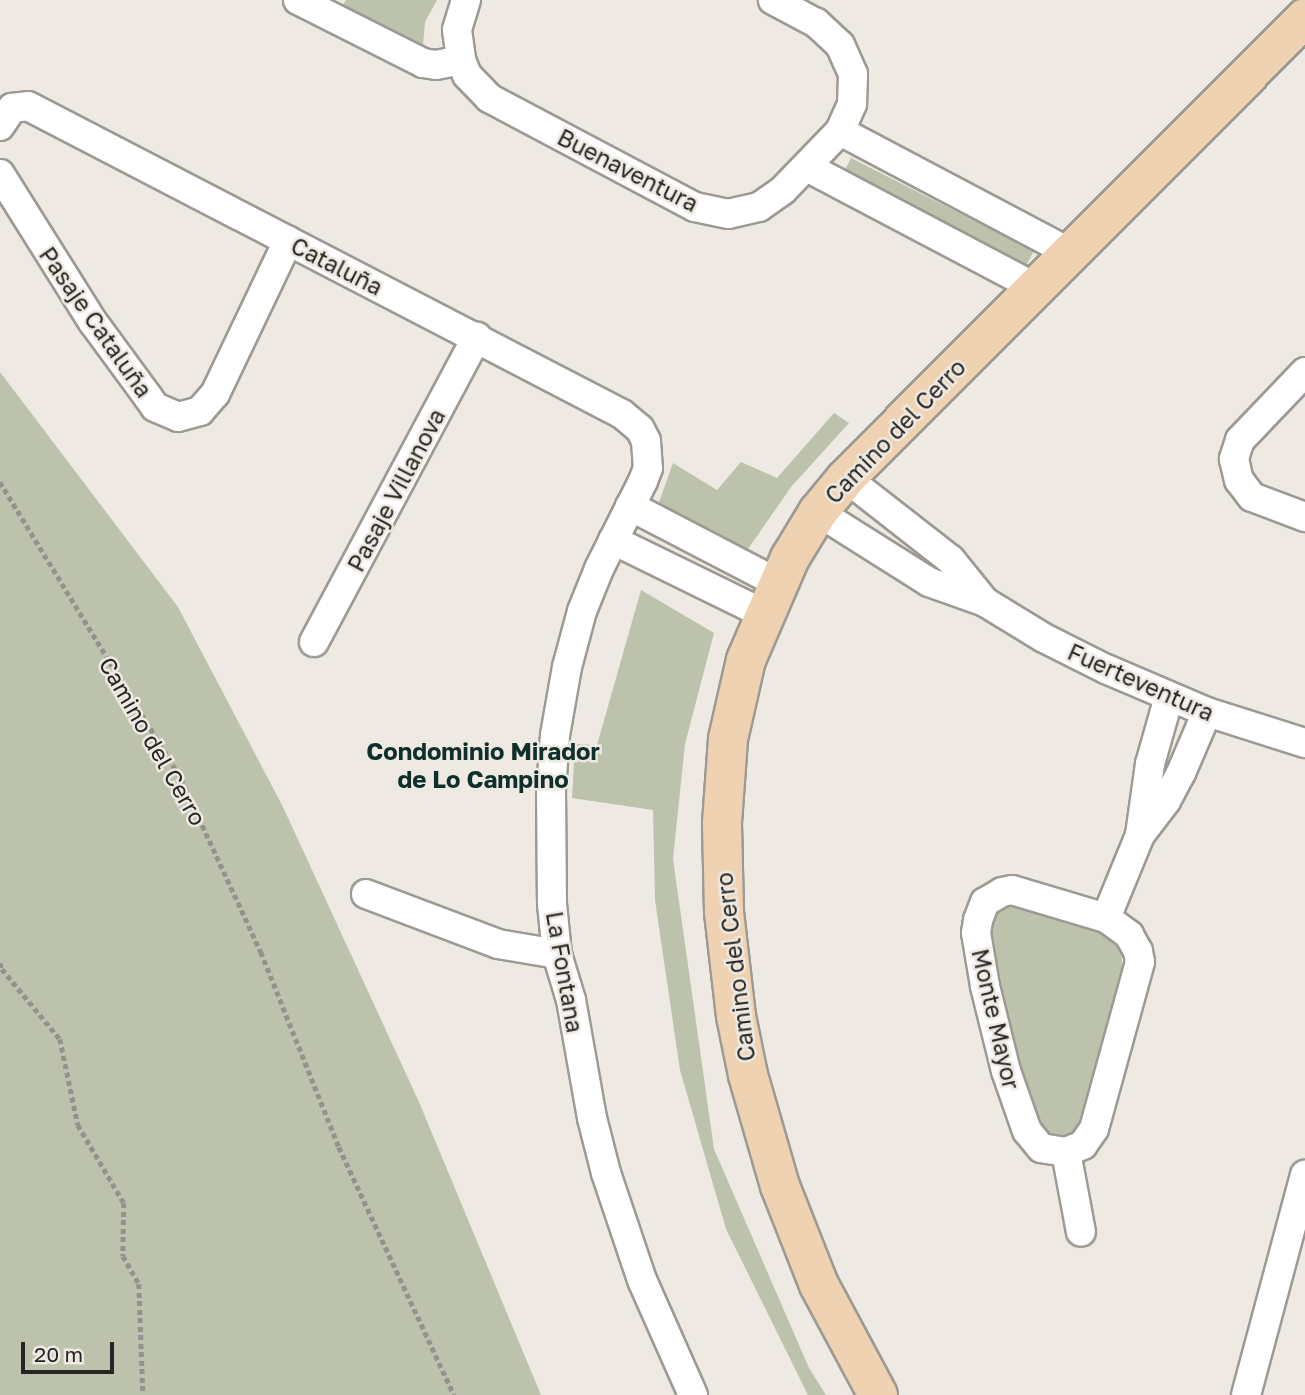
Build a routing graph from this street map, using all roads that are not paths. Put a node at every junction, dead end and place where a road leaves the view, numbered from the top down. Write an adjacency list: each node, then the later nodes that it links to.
1 (298, 0): 5 (street)
2 (466, 0): 5 (street, Buenaventura)
3 (773, 0): 7 (street, Buenaventura)
4 (1305, 18): 11 (street, Camino del Cerro)
5 (461, 60): 8 (street, Buenaventura)
6 (9, 115): 10 (street, Cataluña)
7 (840, 131): 8 (street, Buenaventura); 11 (street)
8 (807, 167): 12 (street)
9 (0, 174): 10 (street, Pasaje Cataluña)
10 (288, 241): 13 (street, Cataluña)
11 (1069, 253): 12 (street, Camino del Cerro)
12 (1035, 287): 16 (street, Camino del Cerro)
13 (478, 337): 15 (street, Cataluña); 23 (street, Pasaje Villanova)
14 (1305, 372): 19 (street)
15 (646, 441): 17 (street, La Fontana)
16 (846, 478): 18 (street, Camino del Cerro); 22 (street, Fuerteventura)
17 (630, 506): 20 (street, La Fontana); 21 (street)
18 (818, 512): 21 (street, Camino del Cerro); 22 (street, Fuerteventura)
19 (1305, 517)
20 (614, 540): 21 (street); 30 (street, La Fontana)
21 (771, 599): 35 (street, Camino del Cerro)
22 (985, 602): 24 (street, Fuerteventura)
23 (314, 642)
24 (1169, 697): 25 (street, Fuerteventura); 27 (street)
25 (1207, 712): 26 (street, Fuerteventura); 27 (street)
26 (1305, 743)
27 (1140, 835): 29 (street)
28 (366, 894): 30 (street)
29 (1106, 918): 31 (street, Monte Mayor); 31 (street, Monte Mayor)
30 (557, 954): 34 (street, La Fontana)
31 (1066, 1152): 33 (street)
32 (1305, 1175): 36 (street)
33 (1082, 1232)
34 (693, 1395)
35 (878, 1395)
36 (1246, 1395)

